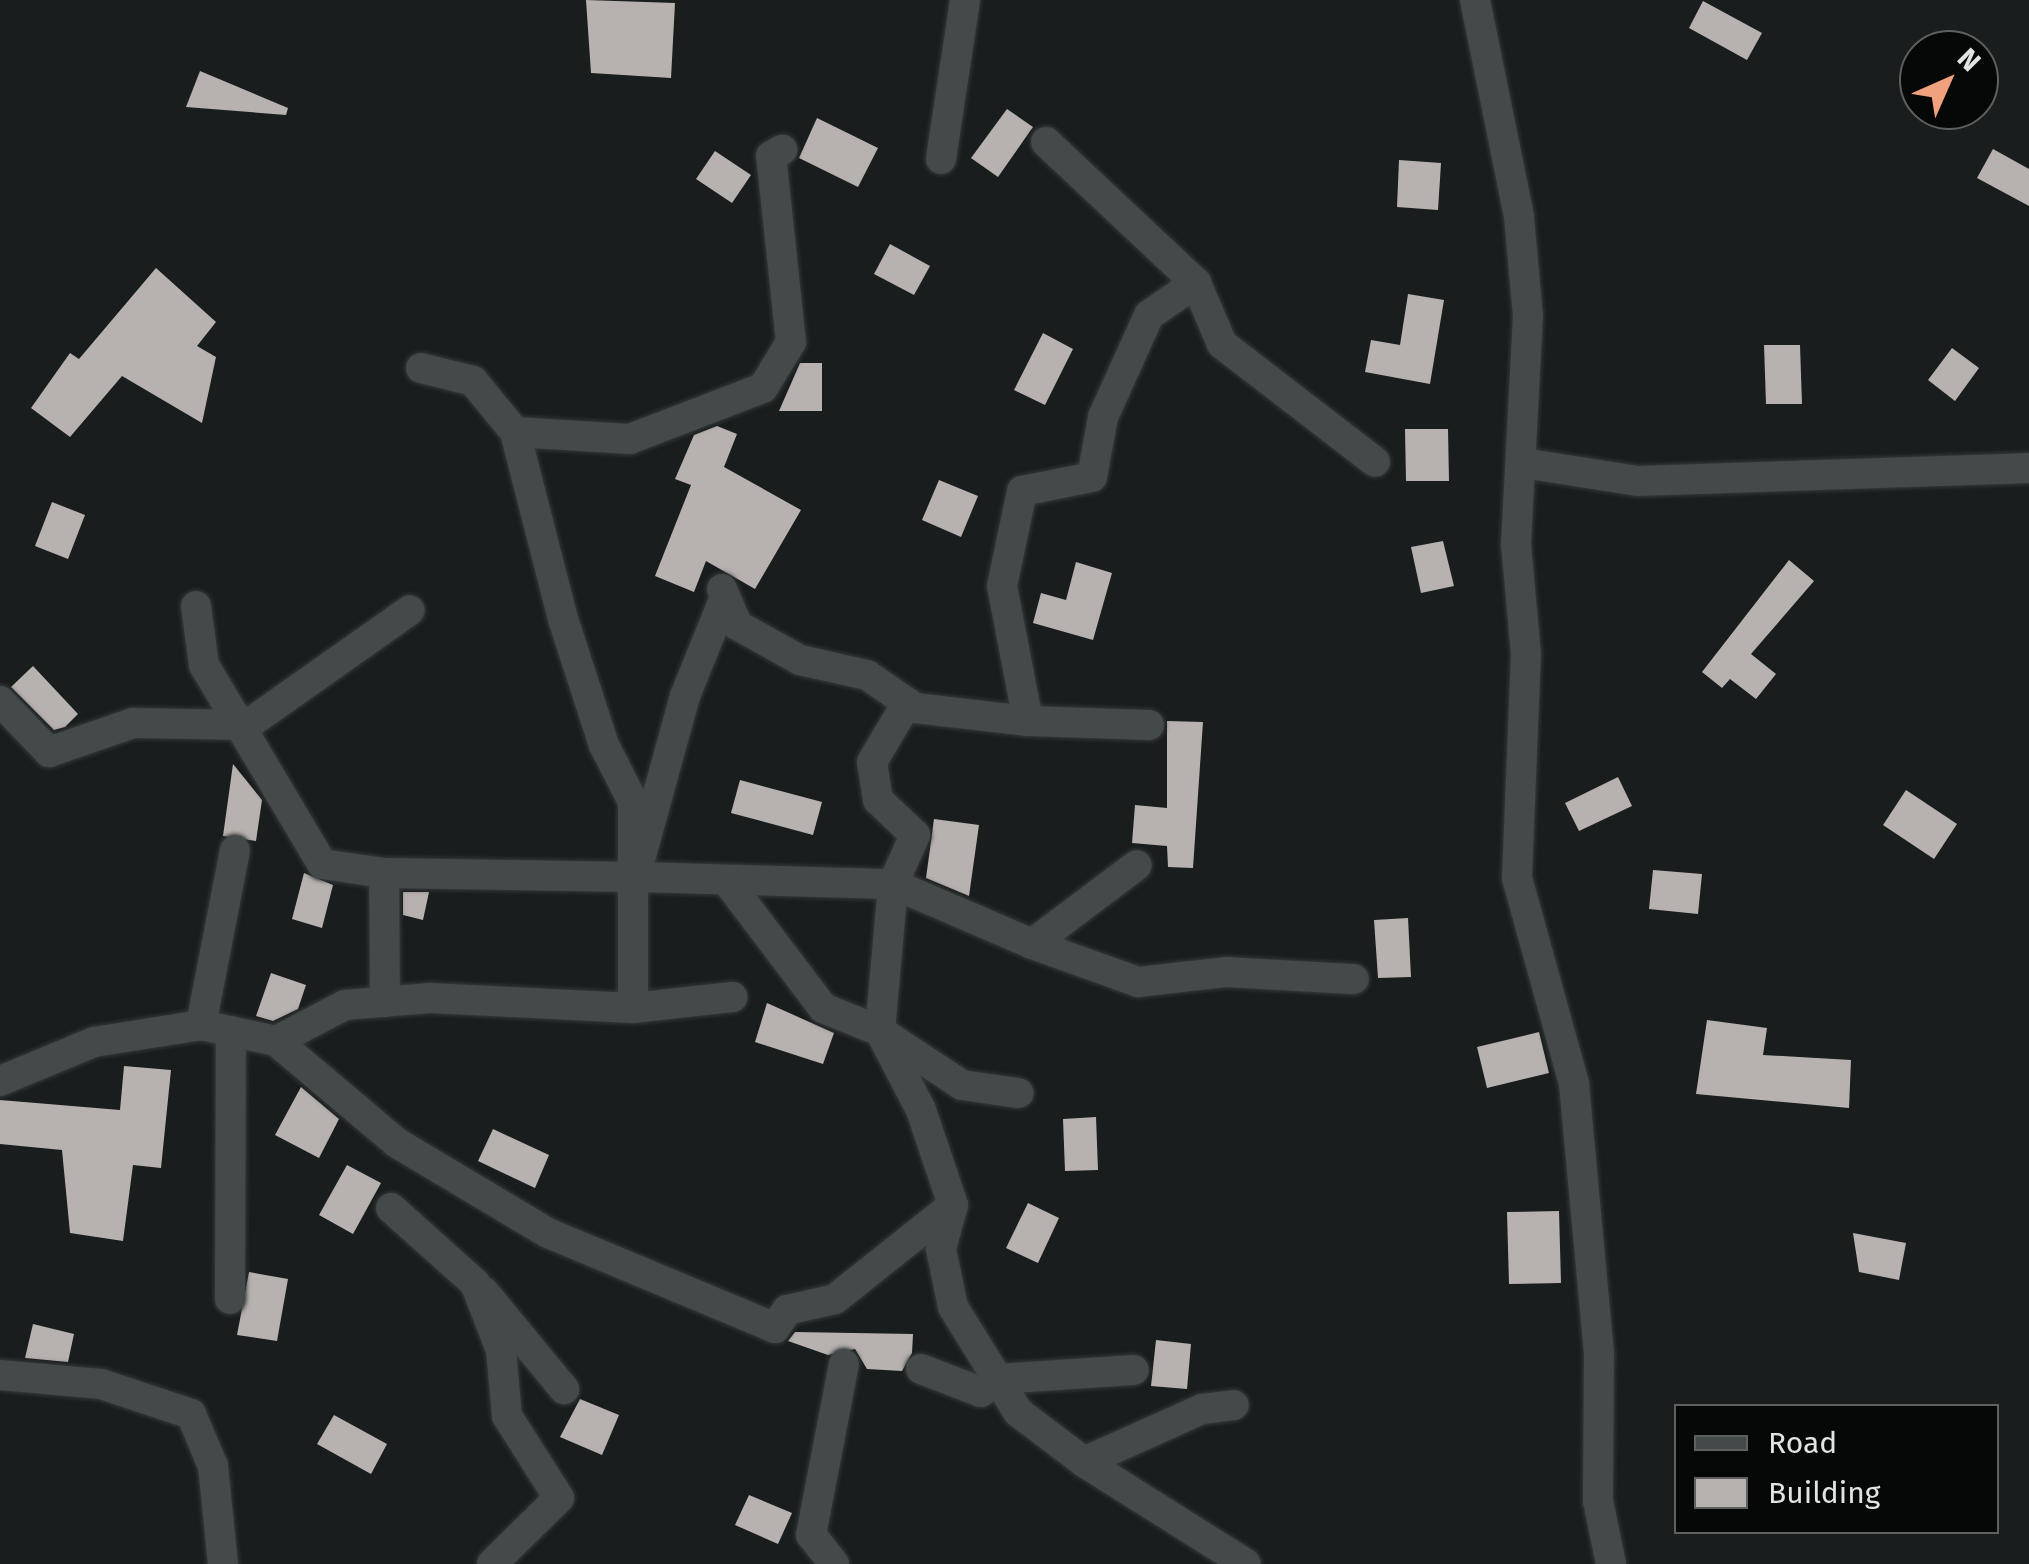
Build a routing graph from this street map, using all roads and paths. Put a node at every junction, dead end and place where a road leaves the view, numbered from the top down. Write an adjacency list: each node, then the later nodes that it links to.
1 (965, 0): 5 (street)
2 (1475, 0): 10 (street)
3 (1046, 142): 6 (street)
4 (782, 150): 8 (street)
5 (941, 159)
6 (1196, 283): 9 (street); 16 (street)
7 (421, 368): 8 (street)
8 (516, 432): 22 (street)
9 (1374, 462)
10 (1523, 463): 11 (street); 51 (street)
11 (2029, 468)
12 (196, 606): 17 (street)
13 (410, 610): 17 (street)
14 (0, 701): 17 (street)
15 (907, 703): 16 (street); 22 (street); 24 (street)
16 (1028, 721): 18 (street)
17 (247, 724): 21 (street)
18 (1149, 725)
19 (236, 850): 30 (street)
20 (1137, 865): 25 (street)
21 (384, 873): 22 (street); 28 (street)
22 (635, 877): 23 (street); 29 (street)
23 (727, 880): 24 (street); 31 (street)
24 (893, 884): 25 (street); 31 (street)
25 (1032, 944): 26 (street)
26 (1354, 979)
27 (732, 997): 29 (street)
28 (385, 1002): 29 (street); 32 (street)
29 (633, 1008)
30 (216, 1028): 32 (street); 33 (street); 38 (street)
31 (880, 1031): 34 (street); 35 (street)
32 (276, 1041): 35 (street)
33 (0, 1081)
34 (1018, 1092)
35 (953, 1205): 43 (street)
36 (391, 1208): 37 (street)
37 (475, 1283): 44 (street); 48 (street)
38 (230, 1298)
39 (844, 1364): 49 (street)
40 (921, 1369): 43 (street)
41 (1134, 1370): 43 (street)
42 (0, 1375): 47 (street)
43 (997, 1380): 46 (street)
44 (564, 1388)
45 (1234, 1405): 46 (street)
46 (1084, 1462): 50 (street)
47 (223, 1564)
48 (492, 1564)
49 (834, 1564)
50 (1246, 1564)
51 (1612, 1564)

